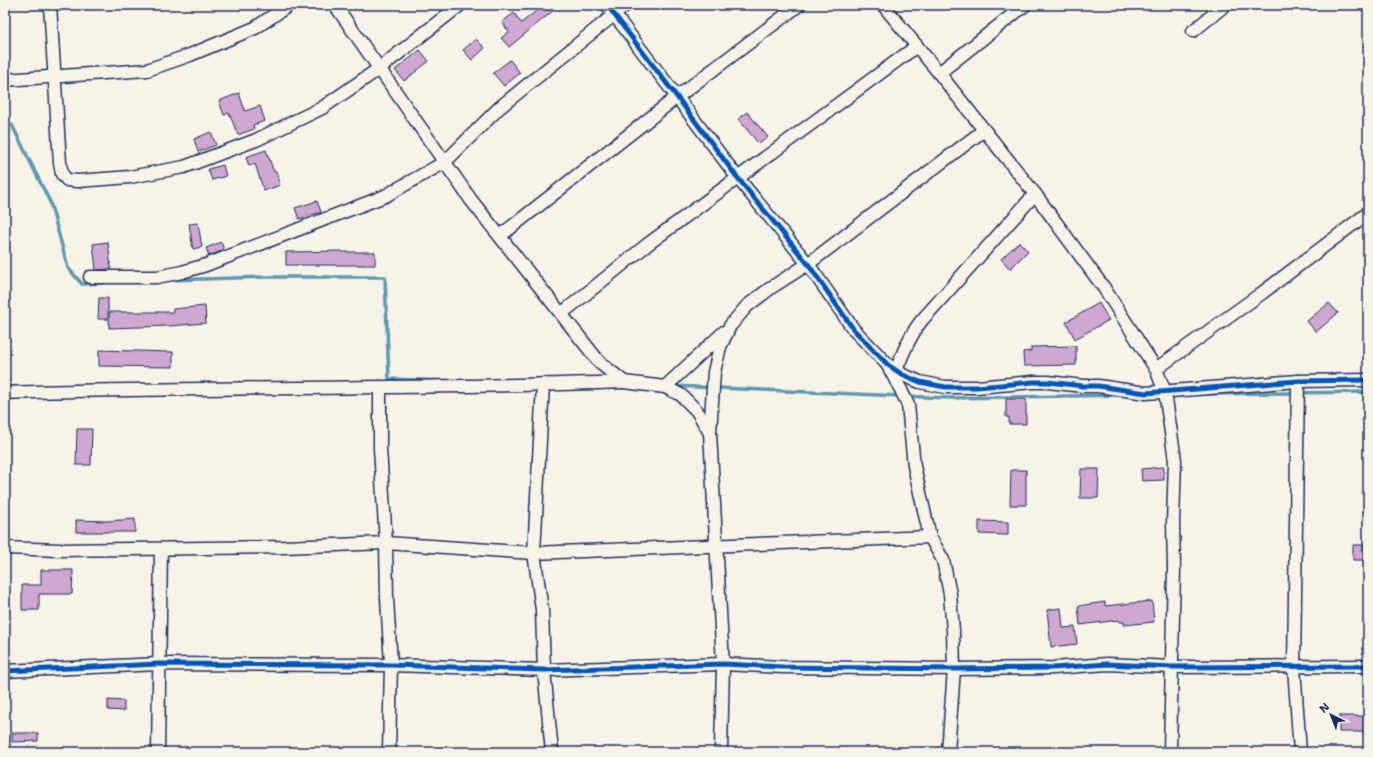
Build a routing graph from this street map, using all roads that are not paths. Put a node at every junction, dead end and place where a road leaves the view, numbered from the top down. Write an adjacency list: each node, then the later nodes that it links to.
1 (50, 5): 15 (street)
2 (289, 5): 15 (street)
3 (335, 5): 13 (street)
4 (460, 5): 13 (street)
5 (626, 5): 10 (street)
6 (799, 5): 17 (street)
7 (884, 5): 12 (street)
8 (1025, 5): 14 (street)
9 (1225, 5): 11 (street)
10 (610, 10): 17 (street); 19 (street)
11 (1193, 31)
12 (917, 46): 14 (street); 20 (street)
13 (380, 68): 15 (street); 19 (street)
14 (939, 73): 18 (street)
15 (55, 77): 16 (street)
16 (5, 80)
17 (678, 97): 20 (street); 23 (street)
18 (984, 130): 21 (street); 24 (street)
19 (445, 162): 23 (street); 25 (street)
20 (736, 177): 24 (street); 26 (street)
21 (1035, 194): 28 (street); 29 (street)
22 (1368, 213): 29 (street)
23 (500, 236): 26 (street)
24 (808, 264): 27 (street); 28 (street)
25 (90, 277)
26 (561, 314): 32 (street)
27 (730, 326): 35 (street); 38 (street)
28 (892, 368): 36 (street); 39 (street)
29 (1156, 369): 36 (street)
30 (1298, 380): 31 (street); 36 (street); 50 (street)
31 (1368, 380)
32 (624, 382): 33 (street); 35 (street)
33 (543, 384): 34 (street); 44 (street)
34 (380, 387): 37 (street); 40 (street)
35 (666, 388): 38 (street)
36 (1165, 392): 49 (street)
37 (5, 393)
38 (710, 433): 41 (street)
39 (930, 537): 41 (street); 51 (street)
40 (386, 543): 43 (street); 44 (street); 47 (street)
41 (716, 546): 44 (street); 46 (street)
42 (5, 548): 43 (street)
43 (161, 549): 45 (street)
44 (534, 553): 52 (street)
45 (159, 664): 47 (street); 53 (street); 54 (street)
46 (723, 664): 51 (street); 52 (street); 57 (street)
47 (391, 665): 52 (street); 55 (street)
48 (1368, 666): 50 (street)
49 (1172, 667): 50 (street); 51 (street); 59 (street)
50 (1294, 667): 60 (street)
51 (954, 669): 58 (street)
52 (544, 670): 56 (street)
53 (5, 671)
54 (158, 752)
55 (389, 752)
56 (552, 752)
57 (721, 752)
58 (948, 752)
59 (1170, 752)
60 (1300, 752)

